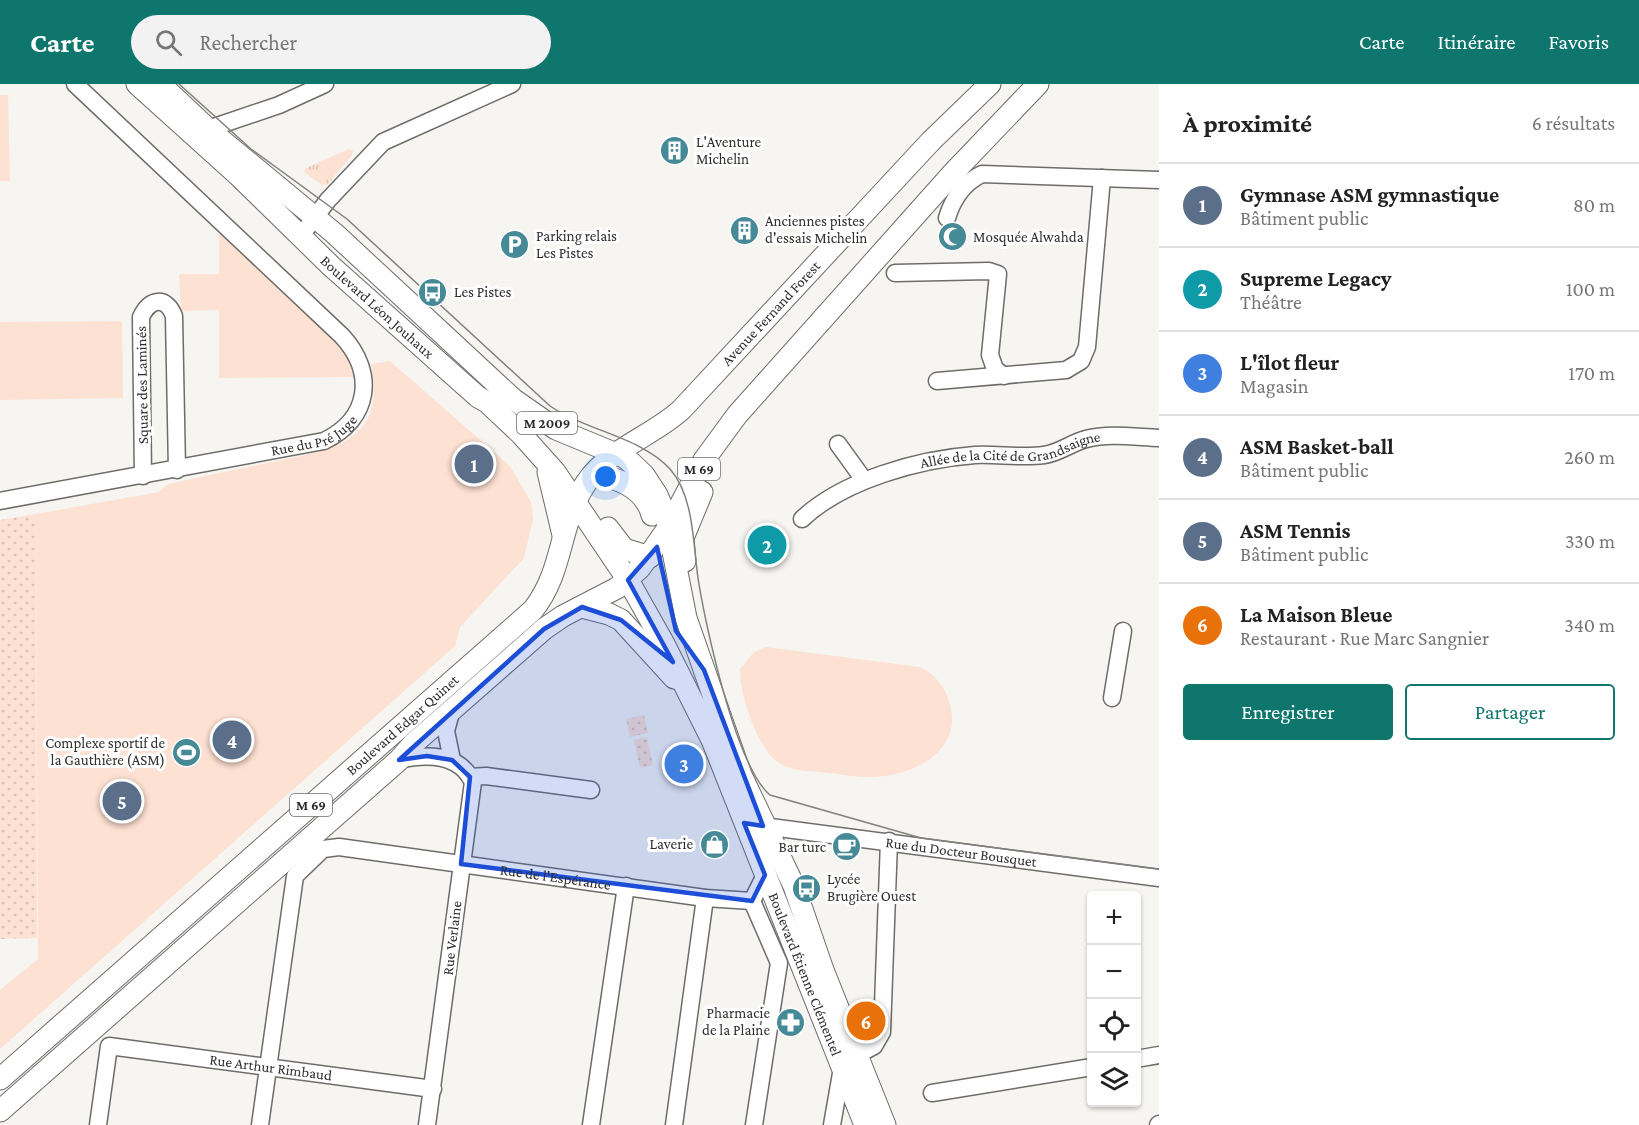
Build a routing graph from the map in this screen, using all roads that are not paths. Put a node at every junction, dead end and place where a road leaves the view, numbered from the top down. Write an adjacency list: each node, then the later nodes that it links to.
1 (75, 84): 24 (street, Rue du Pré Juge)
2 (137, 84): 9 (main road, Boulevard Léon Jouhaux / M 2009)
3 (160, 84): 8 (main road, Boulevard Léon Jouhaux / M 2009)
4 (325, 84): 8 (street)
5 (512, 84): 12 (street)
6 (990, 84): 22 (main road, Avenue Fernand Forest / M 69)
7 (1038, 84): 18 (main road, M 69)
8 (208, 129): 12 (main road, Boulevard Léon Jouhaux / M 2009)
9 (239, 176): 12 (street, Boulevard Léon Jouhaux); 14 (main road, Boulevard Léon Jouhaux / M 2009)
10 (1102, 178): 11 (street); 13 (street); 16 (street)
11 (1159, 180)
12 (319, 212): 14 (street); 22 (main road, Boulevard Léon Jouhaux / M 2009)
13 (947, 218)
14 (300, 237): 19 (main road, Boulevard Léon Jouhaux / M 2009)
15 (895, 273): 16 (street)
16 (1004, 376): 17 (street)
17 (937, 381)
18 (737, 415): 31 (main road, M 69); 34 (main road)
19 (521, 434): 23 (main road, M 2009); 27 (main road)
20 (1159, 438): 26 (street, Allée de la Cité de Grandsaigne)
21 (838, 444): 26 (street)
22 (616, 452): 27 (main road, Boulevard Edgar Quinet / M 69); 31 (main road, M 2009)
23 (543, 457): 27 (main road, M 2009); 30 (main road)
24 (177, 470): 25 (street, Rue du Pré Juge); 25 (street, Square des Laminés)
25 (143, 476): 28 (street, Rue du Pré Juge)
26 (864, 480): 29 (street, Allée de la Cité de Grandsaigne)
27 (583, 488): 30 (main road, Boulevard Edgar Quinet / M 69); 31 (main road); 31 (main road); 32 (main road, M 2009)
28 (0, 501)
29 (802, 519)
30 (564, 537): 54 (main road, Boulevard Edgar Quinet / M 69)
31 (658, 544): 32 (main road, M 69); 34 (main road, M 2009); 36 (main road)
32 (628, 580): 33 (main road, M 69); 37 (main road, M 2009)
33 (582, 607): 37 (main road); 39 (main road, Boulevard Edgar Quinet / M 69)
34 (686, 618): 36 (main road, Boulevard Étienne Clémentel / M 2009)
35 (1123, 631): 38 (street)
36 (704, 670): 44 (main road, Boulevard Étienne Clémentel / M 2009)
37 (687, 690): 44 (main road, Boulevard Étienne Clémentel / M 2009)
38 (1112, 698)
39 (452, 709): 40 (main road, Boulevard Edgar Quinet / M 69); 41 (street)
40 (399, 760): 41 (street); 64 (main road, Boulevard Edgar Quinet / M 69)
41 (452, 760): 42 (street)
42 (470, 777): 43 (street); 48 (street, Rue Verlaine)
43 (591, 790)
44 (754, 824): 45 (street, Rue du Docteur Bousquet); 47 (main road, Boulevard Étienne Clémentel / M 2009); 49 (main road, Boulevard Étienne Clémentel / M 2009)
45 (791, 830): 46 (street, Rue du Docteur Bousquet); 47 (street)
46 (889, 841): 50 (street, Rue du Docteur Bousquet); 57 (street)
47 (782, 858): 57 (main road, Boulevard Étienne Clémentel / M 2009)
48 (461, 864): 51 (street, Rue de l'Espérance); 59 (street, Rue de l'Espérance); 62 (street, Rue Verlaine)
49 (765, 875): 53 (street); 57 (main road, Boulevard Étienne Clémentel / M 2009)
50 (1159, 878)
51 (626, 886): 52 (street, Rue de l'Espérance); 68 (street)
52 (705, 898): 53 (street, Rue de l'Espérance); 69 (street)
53 (752, 901): 70 (street)
54 (57, 1029): 58 (main road); 61 (main road, Boulevard Edgar Quinet / M 69)
55 (1159, 1055): 56 (street)
56 (1141, 1058)
57 (850, 1062): 71 (street); 72 (main road, Boulevard Étienne Clémentel / M 2009); 73 (main road, Boulevard Étienne Clémentel / M 2009)
58 (0, 1064)
59 (268, 1066): 62 (street, Rue Arthur Rimbaud); 65 (street, Rue Arthur Rimbaud); 66 (street)
60 (1087, 1068): 63 (street)
61 (0, 1079)
62 (433, 1089): 67 (street, Rue Verlaine)
63 (932, 1094)
64 (0, 1111)
65 (98, 1125)
66 (260, 1125)
67 (427, 1125)
68 (591, 1125)
69 (674, 1125)
70 (754, 1125)
71 (832, 1125)
72 (865, 1125)
73 (885, 1125)

